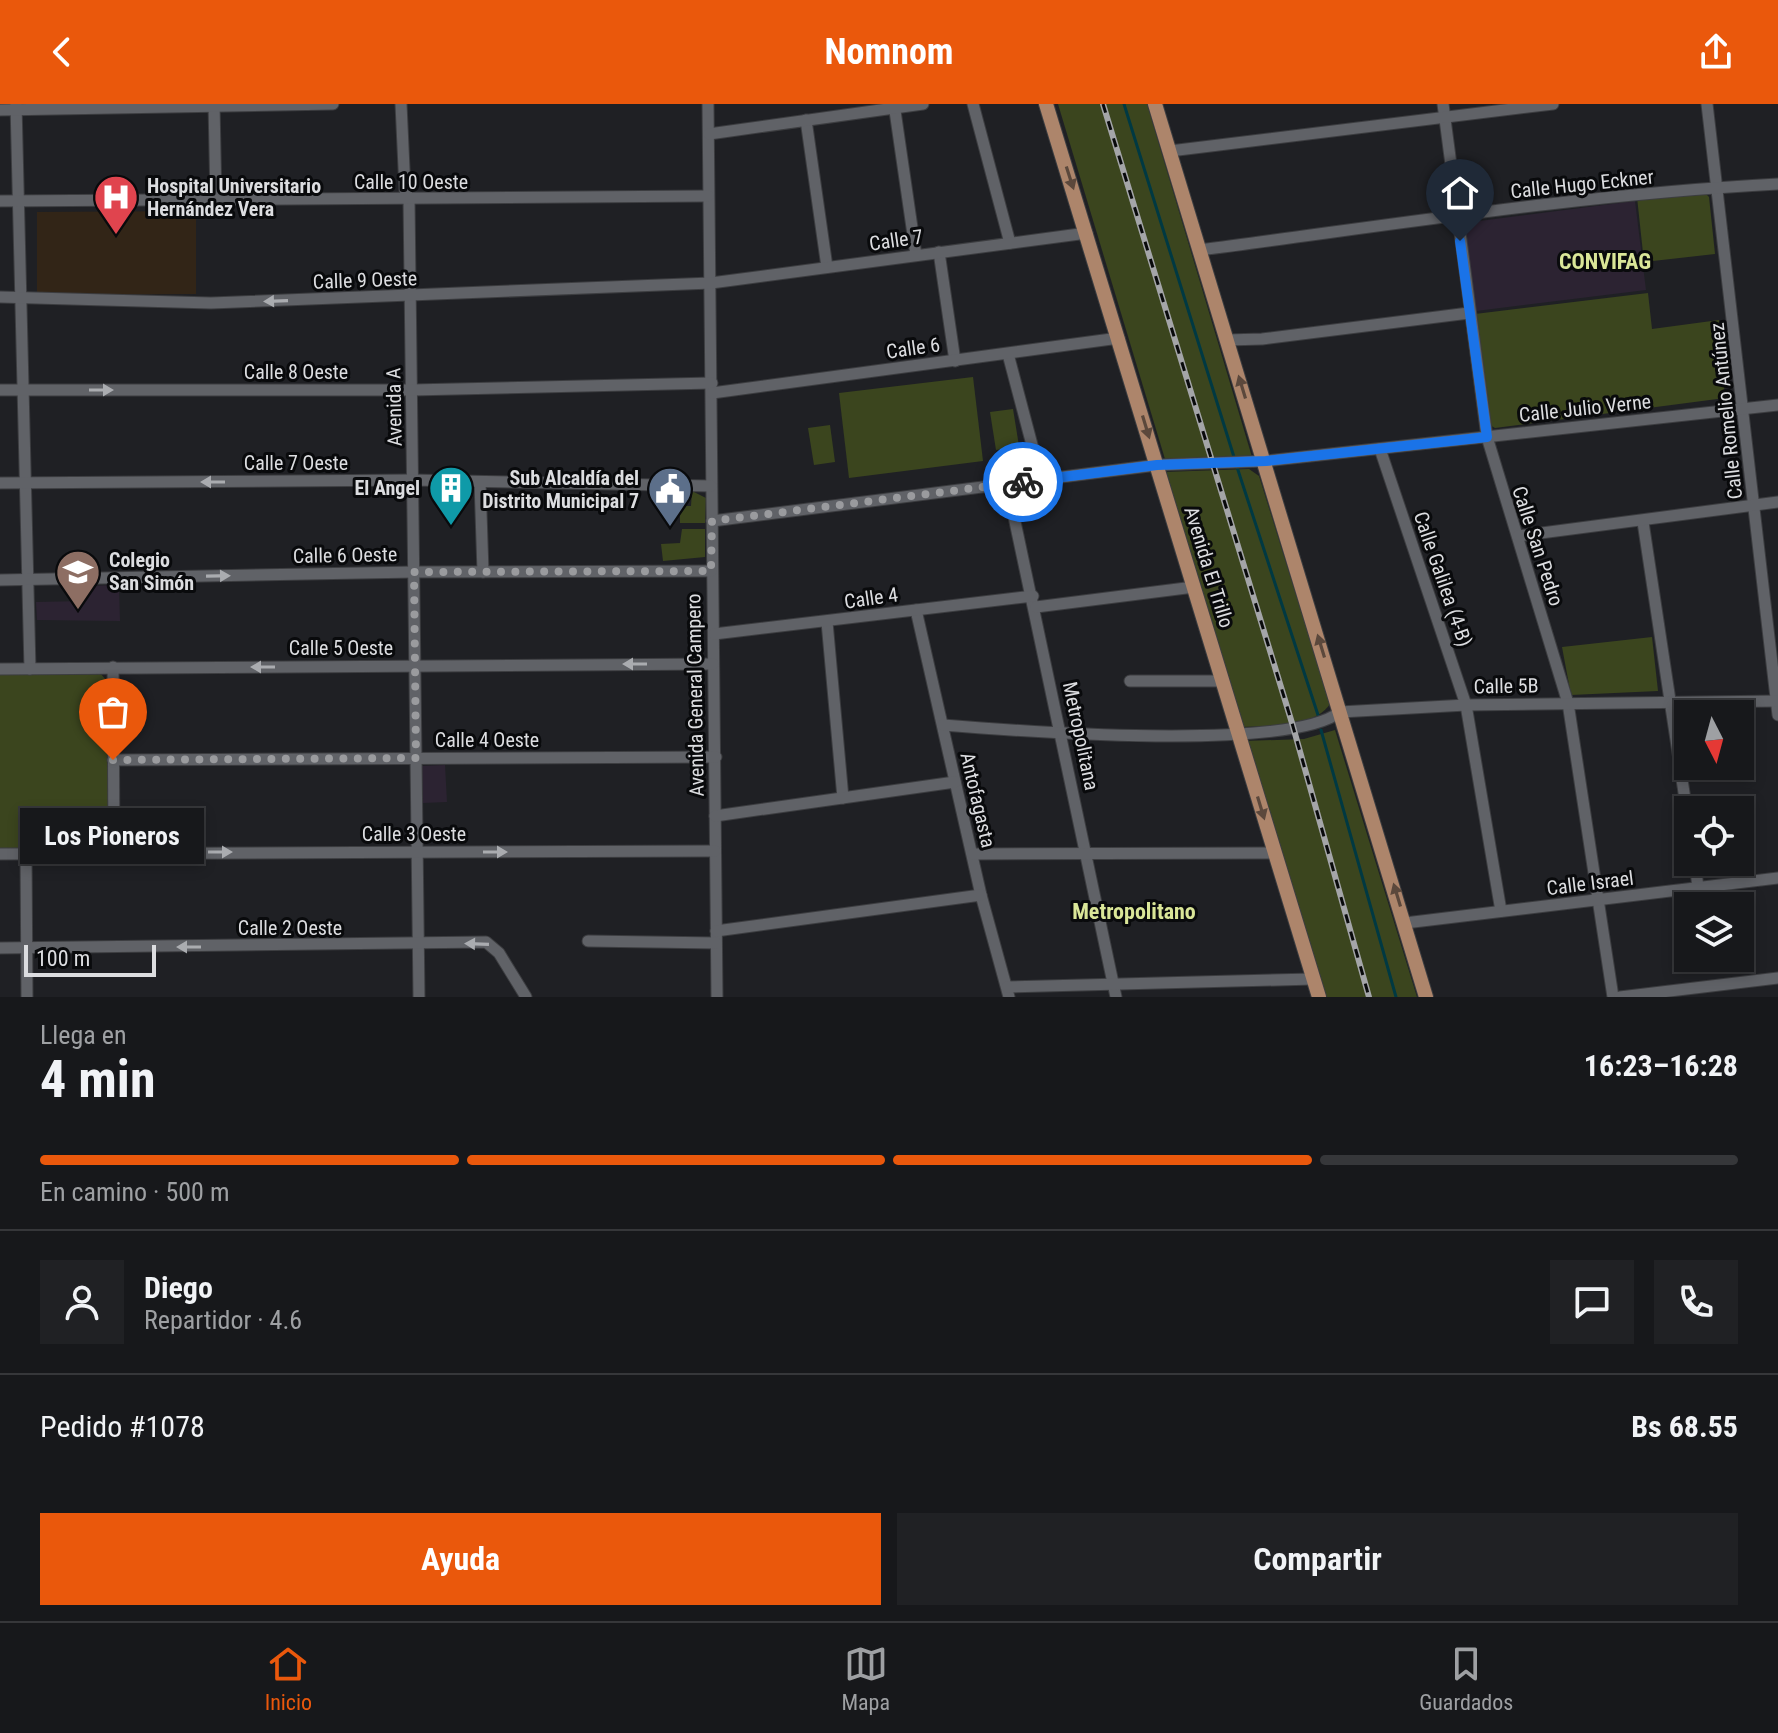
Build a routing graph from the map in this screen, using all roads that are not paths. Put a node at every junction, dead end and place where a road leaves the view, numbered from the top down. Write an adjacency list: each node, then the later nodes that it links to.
1 (333, 104): 11 (street)
2 (401, 104): 24 (street, Avenida A)
3 (708, 104): 18 (street, Avenida General Campero)
4 (923, 104): 13 (street)
5 (973, 104): 29 (street)
6 (1046, 104): 28 (main road, Avenida El Trillo, one-way to 28)
7 (1155, 104): 19 (main road)
8 (1443, 104): 16 (street, Calle San Pedro)
9 (1553, 104): 12 (street)
10 (1707, 104): 21 (street, Calle Romelio Antúnez)
11 (214, 105): 14 (street); 23 (street)
12 (1540, 105): 16 (street)
13 (894, 106): 17 (street); 32 (street)
14 (16, 107): 15 (street); 26 (street)
15 (0, 110)
16 (1445, 117): 19 (street); 27 (street, Calle San Pedro)
17 (806, 120): 18 (street); 33 (street)
18 (709, 134): 22 (street, Avenida General Campero)
19 (1170, 151): 30 (main road)
20 (1778, 184): 21 (street, Calle Hugo Eckner)
21 (1719, 187): 27 (street, Calle Hugo Eckner); 48 (street, Calle Romelio Antúnez)
22 (708, 196): 24 (street, Calle 10 Oeste); 34 (street, Avenida General Campero)
23 (216, 200): 24 (street, Calle 10 Oeste); 26 (street, Calle 10 Oeste)
24 (409, 200): 37 (street, Avenida A)
25 (0, 201): 26 (street, Calle 10 Oeste)
26 (18, 201): 36 (street)
27 (1457, 216): 30 (street, Calle Hugo Eckner); 38 (street, Calle San Pedro)
28 (1087, 233): 29 (street, Calle 7); 39 (main road, Avenida El Trillo)
29 (1010, 243): 31 (street, Calle 7)
30 (1200, 250): 40 (main road)
31 (939, 252): 32 (street, Calle 7); 42 (street)
32 (916, 255): 33 (street, Calle 7)
33 (827, 267): 34 (street, Calle 7)
34 (711, 283): 37 (street, Calle 9 Oeste); 43 (street, Avenida General Campero)
35 (0, 297): 36 (street, Calle 9 Oeste)
36 (21, 297): 37 (street, Calle 9 Oeste, one-way to 36); 45 (street)
37 (410, 297): 46 (street, Avenida A)
38 (1469, 313): 40 (street); 49 (street, Calle San Pedro)
39 (1119, 338): 41 (street, Calle 6); 52 (main road, Avenida El Trillo, one-way to 52)
40 (1227, 340): 51 (main road, one-way to 40)
41 (1008, 354): 42 (street, Calle 6); 53 (street)
42 (955, 361): 43 (street, Calle 6)
43 (712, 388): 46 (street, Calle 8 Oeste); 59 (street, Avenida General Campero)
44 (0, 390): 45 (street, Calle 8 Oeste)
45 (23, 390): 46 (street, Calle 8 Oeste, one-way to 46); 57 (street)
46 (412, 390): 54 (street, Avenida A)
47 (1778, 405): 48 (street, Calle Julio Verne)
48 (1743, 409): 49 (street, Calle Julio Verne); 61 (street, Calle Romelio Antúnez)
49 (1487, 437): 50 (street, Calle Julio Verne); 64 (street, Calle San Pedro)
50 (1380, 449): 51 (street, Calle Julio Verne); 85 (street, Calle Galilea (4-B))
51 (1263, 462): 52 (street, Calle Julio Verne); 86 (main road, one-way to 51)
52 (1157, 465): 53 (street, Calle Julio Verne); 70 (main road, Avenida El Trillo)
53 (1041, 479): 58 (street, Calle Julio Verne)
54 (413, 480): 55 (street, Calle 7 Oeste); 57 (street, Calle 7 Oeste, one-way to 57); 66 (street, Avenida A)
55 (480, 482): 59 (street, Calle 7 Oeste); 67 (street)
56 (0, 483): 57 (street, Calle 7 Oeste)
57 (25, 483): 69 (street)
58 (1007, 484): 62 (street, Calle Julio Verne); 71 (street, Metropolitana)
59 (711, 486): 62 (street, Avenida General Campero)
60 (1778, 502): 61 (street)
61 (1754, 505): 63 (street); 82 (street, Calle Romelio Antúnez)
62 (712, 521): 65 (street, Avenida General Campero)
63 (1643, 522): 64 (street); 84 (street)
64 (1518, 536): 83 (street, Calle San Pedro)
65 (711, 571): 67 (street, Calle 6 Oeste); 74 (street, Avenida General Campero)
66 (414, 572): 67 (street, Calle 6 Oeste); 69 (street, Calle 6 Oeste, one-way to 66); 76 (street, Avenida A)
67 (483, 572)
68 (0, 580): 69 (street, Calle 6 Oeste)
69 (28, 580): 79 (street)
70 (1194, 587): 71 (street, Calle 4); 81 (main road, Avenida El Trillo)
71 (1034, 602): 72 (street, Calle 4); 90 (street, Metropolitana)
72 (916, 610): 73 (street, Calle 4); 88 (street, Antofagasta)
73 (827, 622): 74 (street, Calle 4); 96 (street)
74 (714, 634): 75 (street, Avenida General Campero)
75 (713, 664): 76 (street, Calle 5 Oeste, one-way to 76); 91 (street, Avenida General Campero)
76 (415, 666): 77 (street, Calle 5 Oeste, one-way to 77); 92 (street, Avenida A)
77 (113, 667): 79 (street, Calle 5 Oeste); 93 (street)
78 (0, 669): 79 (street, Calle 5 Oeste)
79 (30, 669)
80 (1130, 681): 81 (street)
81 (1223, 681): 89 (main road, Avenida El Trillo)
82 (1777, 701): 84 (street, Calle 5B); 87 (street, Calle Romelio Antúnez)
83 (1568, 703): 84 (street, Calle 5B); 85 (street, Calle 5B); 110 (street, Calle San Pedro)
84 (1670, 703): 95 (street)
85 (1466, 705): 86 (street, Calle 5B); 111 (street, Calle Galilea (4-B))
86 (1340, 712): 89 (street, Calle 5B); 112 (main road, one-way to 86)
87 (1778, 715)
88 (943, 725): 90 (street, Calle 5B); 94 (street, Antofagasta)
89 (1238, 733): 90 (street, Calle 5B); 102 (main road, Avenida El Trillo, one-way to 102)
90 (1063, 734): 105 (street, Metropolitana)
91 (716, 757): 92 (street, Calle 4 Oeste); 97 (street, Avenida General Campero)
92 (416, 758): 93 (street, Calle 4 Oeste); 100 (street, Avenida A)
93 (113, 760): 99 (street)
94 (955, 782): 96 (street); 104 (street, Antofagasta)
95 (1684, 796)
96 (843, 798): 97 (street)
97 (715, 816): 98 (street, Avenida General Campero)
98 (715, 851): 100 (street, Calle 3 Oeste, one-way to 98); 113 (street, Avenida General Campero)
99 (114, 852): 100 (street, Calle 3 Oeste, one-way to 100); 101 (street, Calle 3 Oeste)
100 (417, 852): 115 (street, Avenida A)
101 (26, 853): 103 (street, Calle 3 Oeste); 117 (street)
102 (1275, 853): 105 (street); 119 (main road, Avenida El Trillo)
103 (0, 854)
104 (973, 854): 105 (street); 109 (street, Antofagasta)
105 (1086, 854): 120 (street, Metropolitana)
106 (1697, 876): 108 (street)
107 (1778, 878): 108 (street, Calle Israel)
108 (1698, 888): 110 (street, Calle Israel)
109 (981, 895): 113 (street); 121 (street, Antofagasta)
110 (1600, 900): 111 (street, Calle Israel); 128 (street, Calle San Pedro)
111 (1501, 911): 112 (street, Calle Israel)
112 (1405, 923): 127 (main road)
113 (716, 937): 114 (street); 125 (street, Avenida General Campero)
114 (588, 941)
115 (418, 945): 117 (street, Calle 2 Oeste, one-way to 117); 123 (street, Avenida A); 124 (street, Calle 2 Oeste, one-way to 115)
116 (0, 948): 117 (street, Calle 2 Oeste)
117 (26, 948): 122 (street)
118 (1778, 978): 129 (street)
119 (1313, 979): 120 (street); 126 (main road, Avenida El Trillo)
120 (1115, 991): 121 (street)
121 (1008, 992)
122 (27, 997)
123 (419, 997)
124 (526, 997)
125 (717, 997)
126 (1319, 997)
127 (1426, 997)
128 (1613, 997)
129 (1620, 997)

